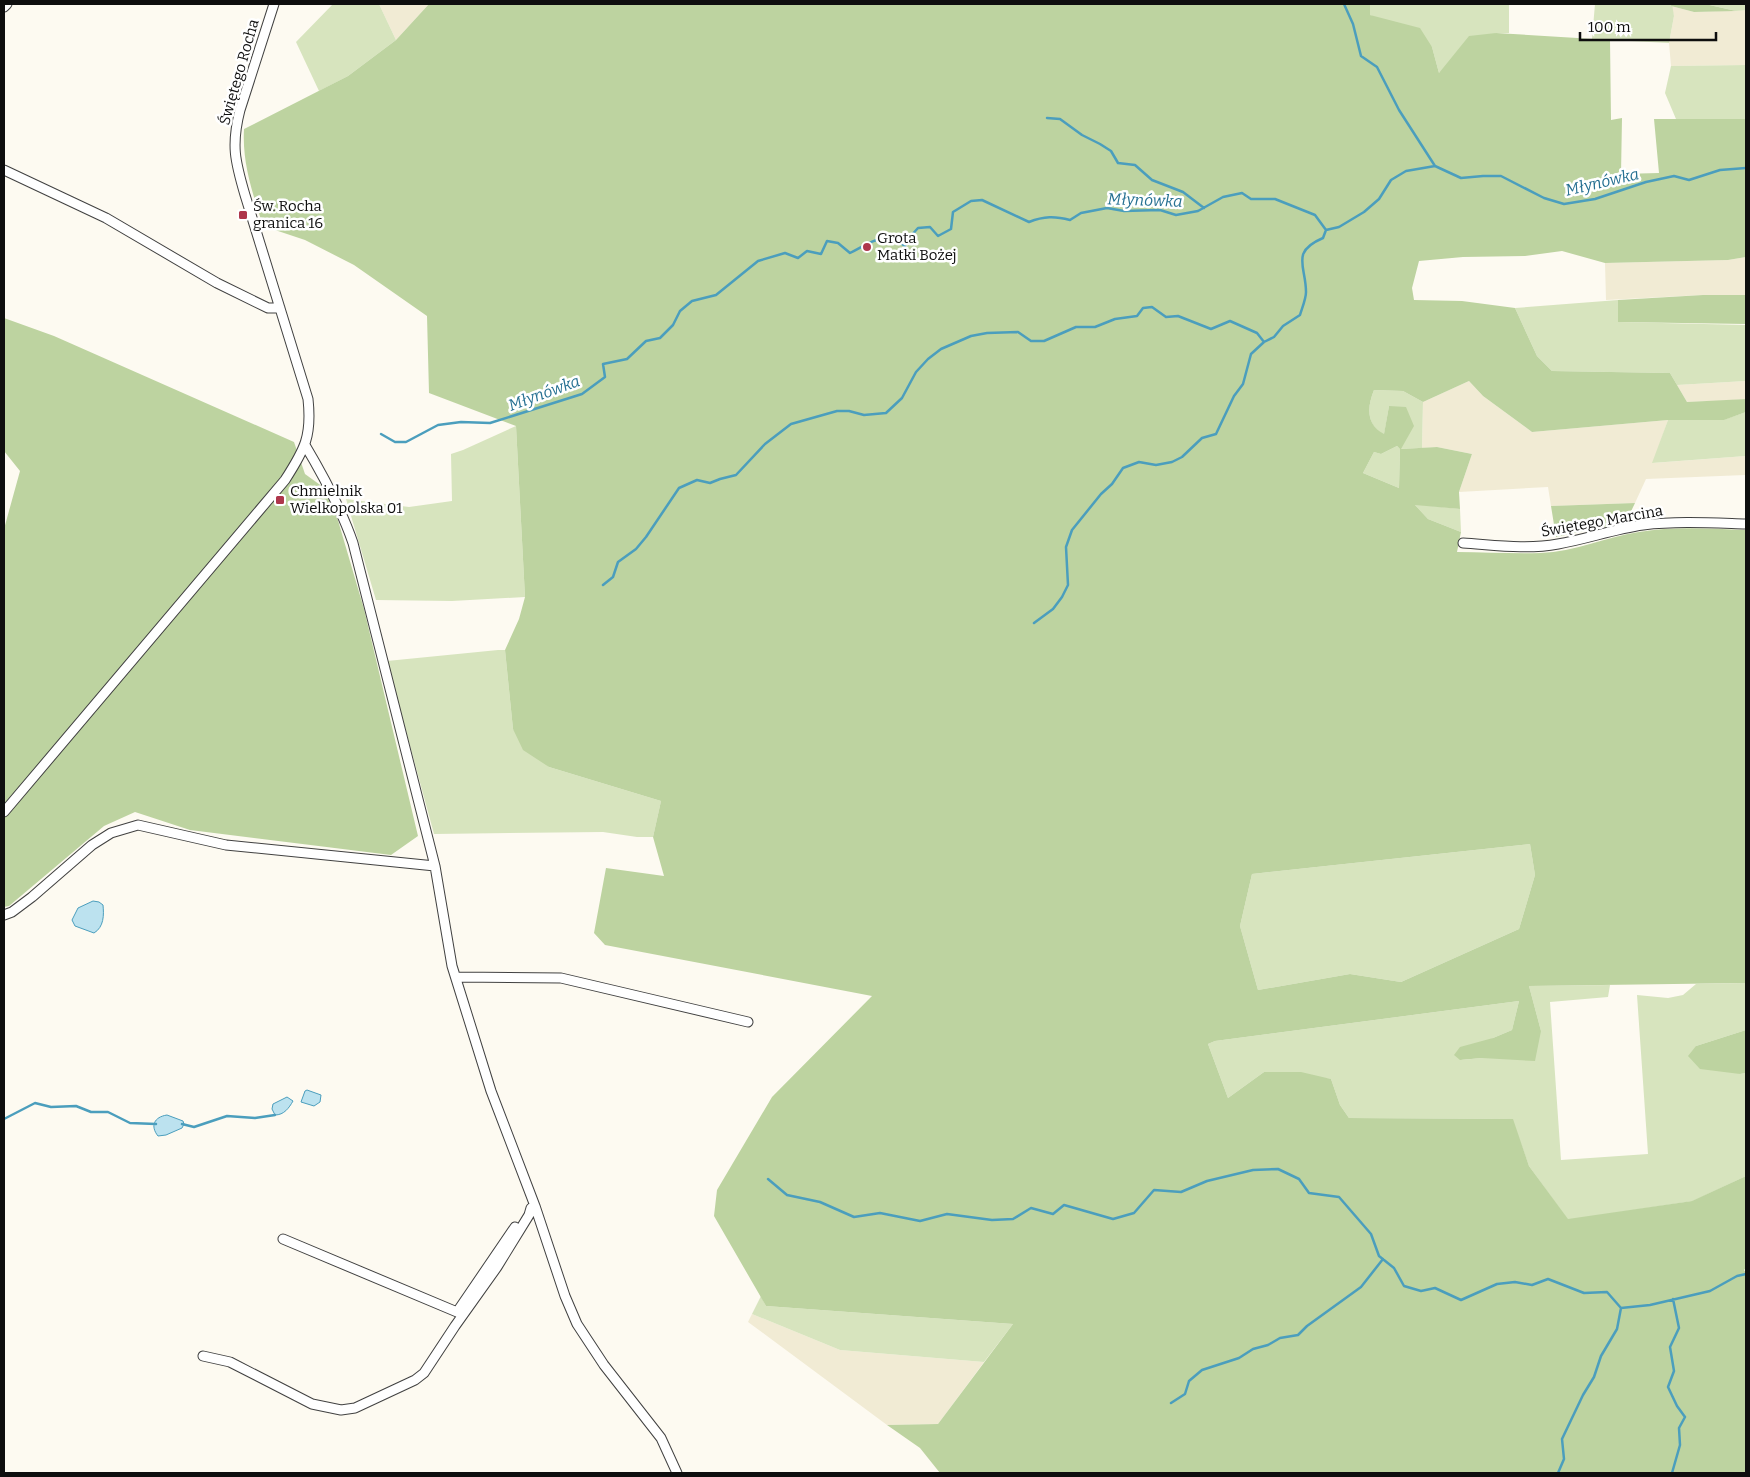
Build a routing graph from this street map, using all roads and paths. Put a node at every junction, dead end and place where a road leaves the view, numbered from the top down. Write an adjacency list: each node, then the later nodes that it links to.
1 (7, 4): 3 (street)
2 (274, 4): 5 (street, Świętego Rocha)
3 (4, 7)
4 (4, 170): 5 (street)
5 (280, 308): 6 (street, Świętego Rocha)
6 (305, 445): 9 (street, Świętego Rocha); 10 (street)
7 (1746, 524): 8 (street, Świętego Marcina)
8 (1463, 543)
9 (4, 812)
10 (435, 866): 11 (street); 12 (street)
11 (4, 915)
12 (456, 977): 13 (street); 14 (street)
13 (748, 1022)
14 (533, 1207): 15 (street); 16 (street); 17 (street)
15 (282, 1239)
16 (203, 1356)
17 (677, 1473)

